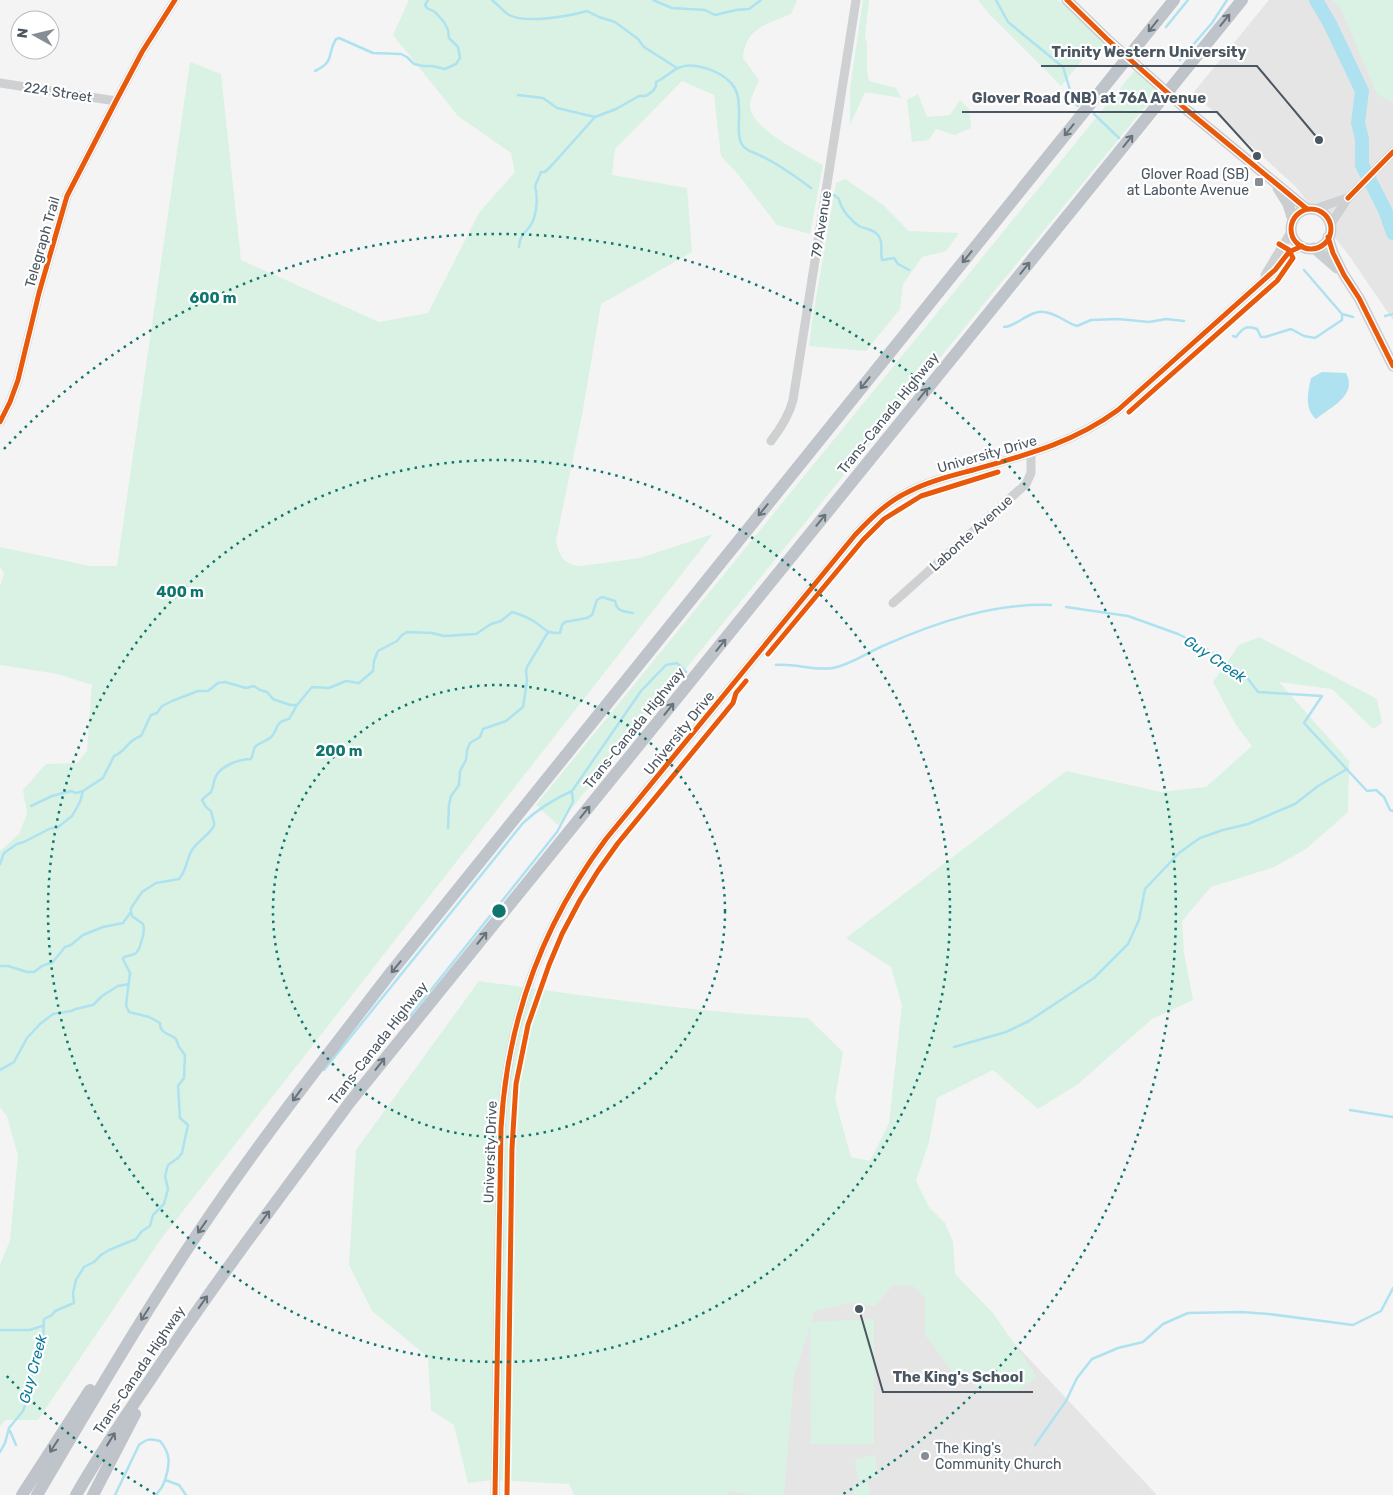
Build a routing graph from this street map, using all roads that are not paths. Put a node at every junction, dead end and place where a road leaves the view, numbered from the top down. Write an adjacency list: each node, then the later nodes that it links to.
1 (175, 0): 7 (street, Telegraph Trail)
2 (856, 0): 21 (street, 79 Avenue)
3 (1067, 0): 9 (main road)
4 (1174, 0): 24 (highway, Trans-Canada Highway, one-way to 24)
5 (1242, 0): 25 (highway, Trans-Canada Highway, one-way to 5)
6 (0, 83): 7 (street, 224 Street)
7 (116, 100): 20 (street, Telegraph Trail)
8 (1393, 152): 10 (street)
9 (1278, 186): 11 (main road); 13 (main road)
10 (1349, 197): 11 (street); 12 (street)
11 (1311, 209): 12 (main road); 13 (main road)
12 (1330, 225): 14 (main road)
13 (1292, 226): 15 (main road); 18 (street, University Drive)
14 (1328, 237): 16 (main road); 17 (main road)
15 (1302, 246): 16 (main road); 18 (street, University Drive)
16 (1314, 248): 17 (main road)
17 (1344, 275): 19 (main road)
18 (1262, 280): 22 (street, University Drive)
19 (1393, 366)
20 (0, 422)
21 (771, 441)
22 (1031, 453): 23 (street, Labonte Avenue); 30 (street, University Drive)
23 (893, 603)
24 (114, 1365): 26 (highway, one-way to 26); 27 (highway, Trans-Canada Highway)
25 (156, 1371): 28 (highway, Trans-Canada Highway, one-way to 25); 29 (highway)
26 (22, 1495)
27 (37, 1495)
28 (76, 1495)
29 (92, 1495)
30 (495, 1495)

